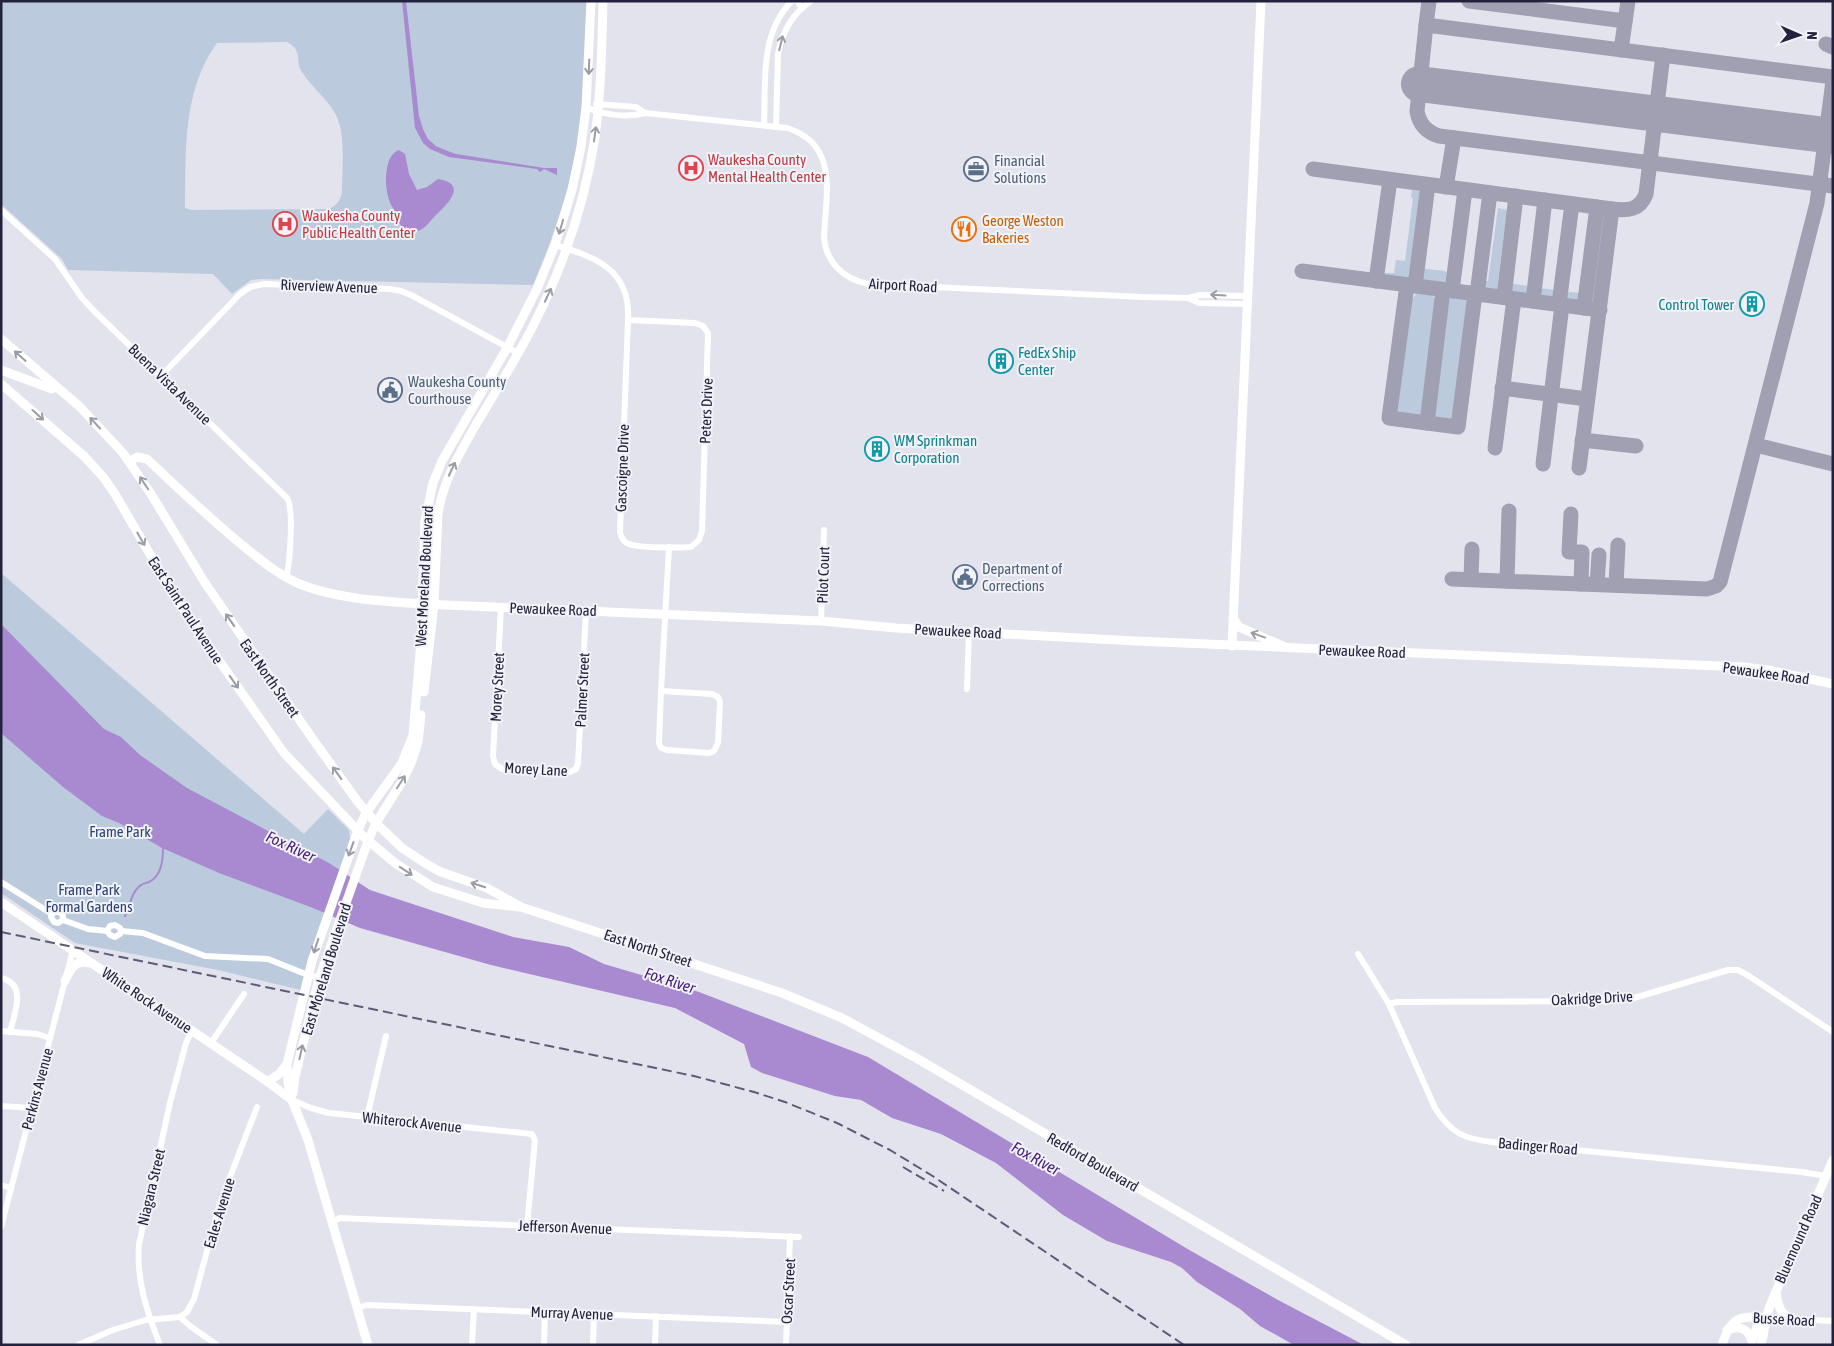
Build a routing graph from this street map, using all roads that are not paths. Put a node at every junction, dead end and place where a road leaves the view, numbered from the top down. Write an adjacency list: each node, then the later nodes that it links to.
1 (591, 1): 8 (main road, West Moreland Boulevard)
2 (604, 1): 9 (main road, West Moreland Boulevard)
3 (792, 1): 10 (street)
4 (797, 1): 7 (street)
5 (811, 1): 7 (street)
6 (1261, 1): 21 (main road)
7 (802, 8): 11 (street, one-way to 7)
8 (590, 43): 9 (main road); 12 (main road, West Moreland Boulevard, one-way to 12)
9 (602, 43): 13 (main road, West Moreland Boulevard)
10 (766, 66): 11 (street); 14 (street)
11 (778, 66): 15 (street)
12 (586, 107): 13 (street, Airport Road); 16 (main road, West Moreland Boulevard)
13 (598, 108): 14 (street, Airport Road); 17 (main road, West Moreland Boulevard, one-way to 13)
14 (764, 125): 15 (street, Airport Road)
15 (776, 127): 21 (street, Airport Road)
16 (580, 152): 17 (main road); 19 (main road, West Moreland Boulevard, one-way to 19)
17 (592, 154): 20 (main road, West Moreland Boulevard)
18 (1, 210): 29 (street, Buena Vista Avenue)
19 (555, 245): 20 (street, Gascoigne Drive); 22 (main road, West Moreland Boulevard)
20 (566, 249): 23 (main road, West Moreland Boulevard, one-way to 20); 24 (street, Gascoigne Drive)
21 (1247, 300): 45 (main road)
22 (528, 308): 23 (main road); 26 (main road, West Moreland Boulevard)
23 (539, 313): 27 (main road, West Moreland Boulevard)
24 (628, 320): 36 (street, Gascoigne Drive); 36 (street, Peters Drive)
25 (1, 339): 31 (main road, East North Street, one-way to 25)
26 (507, 348): 27 (street, Riverview Avenue); 29 (street, Riverview Avenue); 33 (main road, West Moreland Boulevard)
27 (518, 353): 34 (main road, West Moreland Boulevard, one-way to 27)
28 (1, 370): 31 (main road, East North Street)
29 (161, 376): 39 (street, Buena Vista Avenue)
30 (1, 384): 56 (main road, East Saint Paul Avenue, one-way to 56)
31 (65, 396): 32 (main road, East North Street, one-way to 31)
32 (129, 462): 39 (main road, Pewaukee Road); 55 (main road, East North Street, one-way to 32)
33 (429, 495): 34 (main road); 37 (main road, West Moreland Boulevard)
34 (441, 498): 38 (main road, West Moreland Boulevard)
35 (824, 530): 46 (street, Pilot Court)
36 (669, 547): 44 (street)
37 (423, 562): 38 (main road); 40 (main road, West Moreland Boulevard)
38 (435, 563): 41 (main road, West Moreland Boulevard)
39 (286, 577): 40 (main road, Pewaukee Road)
40 (422, 604): 41 (main road, Pewaukee Road); 55 (main road, West Moreland Boulevard)
41 (434, 604): 42 (main road, Pewaukee Road); 56 (main road, West Moreland Boulevard, one-way to 41)
42 (501, 607): 43 (main road, Pewaukee Road); 53 (street, Morey Street)
43 (586, 611): 44 (main road, Pewaukee Road); 54 (street, Palmer Street)
44 (665, 613): 46 (main road, Pewaukee Road); 52 (street)
45 (1233, 618): 48 (main road); 49 (main road, one-way to 45)
46 (821, 621): 47 (main road, Pewaukee Road)
47 (969, 632): 48 (main road, Pewaukee Road); 51 (street)
48 (1232, 646): 49 (main road, Pewaukee Road)
49 (1288, 648): 50 (main road, Pewaukee Road)
50 (1833, 684)
51 (967, 689)
52 (661, 691): 52 (street)
53 (496, 766): 54 (street, Morey Lane)
54 (576, 770)
55 (366, 813): 56 (main road, West Moreland Boulevard); 56 (main road, East North Street)
56 (367, 832): 57 (main road, East North Street); 58 (main road, West Moreland Boulevard); 58 (main road, East Moreland Boulevard); 59 (main road, East North Street); 59 (main road)
57 (385, 855): 58 (main road); 62 (main road, East North Street, one-way to 62)
58 (351, 869): 63 (main road, East Moreland Boulevard); 63 (main road, East Moreland Boulevard)
59 (455, 877): 62 (main road, East North Street, one-way to 59)
60 (1, 882): 67 (street)
61 (1, 902): 64 (main road, White Rock Avenue)
62 (521, 907): 71 (main road, East North Street)
63 (333, 920): 67 (main road, East Moreland Boulevard, one-way to 67); 69 (main road, East Moreland Boulevard)
64 (73, 950): 66 (main road, White Rock Avenue); 70 (street, Perkins Avenue)
65 (1358, 954): 73 (street, Badinger Road)
66 (93, 964): 70 (main road); 75 (main road, White Rock Avenue)
67 (308, 975): 69 (street); 74 (main road, East Moreland Boulevard)
68 (1, 978): 78 (street)
69 (320, 978): 76 (main road, East Moreland Boulevard)
70 (65, 981): 81 (street, Perkins Avenue)
71 (775, 990): 122 (main road, Redford Boulevard)
72 (244, 994): 82 (street)
73 (1389, 1004): 79 (street, Oakridge Drive); 91 (street, Badinger Road)
74 (296, 1026): 76 (main road); 83 (main road, East Moreland Boulevard)
75 (192, 1030): 82 (main road, White Rock Avenue); 107 (street, Niagara Street)
76 (306, 1030): 85 (main road, East Moreland Boulevard, one-way to 76)
77 (1, 1032): 78 (street)
78 (10, 1032): 81 (street)
79 (1833, 1032)
80 (386, 1036): 89 (street)
81 (50, 1038): 88 (street, Perkins Avenue)
82 (211, 1043): 84 (main road, White Rock Avenue)
83 (287, 1064): 84 (main road); 85 (main road, East Moreland Boulevard)
84 (268, 1082): 85 (main road, White Rock Avenue)
85 (292, 1100): 89 (street, Whiterock Avenue); 94 (main road, East Moreland Boulevard)
86 (1, 1106): 88 (street)
87 (258, 1107): 105 (street, Eales Avenue)
88 (32, 1108): 93 (street, Perkins Avenue)
89 (367, 1117): 95 (street, Whiterock Avenue)
90 (1833, 1160): 91 (main road, Bluemound Road)
91 (1826, 1176): 99 (main road, Bluemound Road)
92 (1, 1185): 93 (street)
93 (11, 1188): 96 (street, Perkins Avenue)
94 (332, 1222): 95 (street, Jefferson Avenue); 100 (main road, East Moreland Boulevard)
95 (527, 1226): 97 (street, Jefferson Avenue)
96 (1, 1227)
97 (790, 1236): 98 (street, Jefferson Avenue); 110 (street, Oscar Street)
98 (798, 1237)
99 (1776, 1291): 106 (main road, Bluemound Road); 108 (main road)
100 (357, 1308): 101 (street, Murray Avenue); 116 (main road, East Moreland Boulevard)
101 (474, 1309): 102 (street, Murray Avenue); 117 (street)
102 (545, 1312): 103 (street, Murray Avenue); 118 (street)
103 (594, 1314): 104 (street, Murray Avenue); 119 (street)
104 (656, 1316): 110 (street, Murray Avenue); 120 (street)
105 (180, 1317): 107 (street); 115 (street)
106 (1765, 1318): 108 (street, Busse Road); 111 (main road, Busse Road); 112 (main road, Bluemound Road)
107 (150, 1319): 113 (street); 114 (street, Niagara Street)
108 (1795, 1320): 109 (street, Busse Road)
109 (1833, 1321)
110 (787, 1322): 121 (street, Oscar Street)
111 (1727, 1330): 112 (main road); 123 (main road)
112 (1755, 1343)
113 (78, 1345)
114 (160, 1345)
115 (217, 1345)
116 (368, 1345)
117 (472, 1345)
118 (544, 1345)
119 (593, 1345)
120 (655, 1345)
121 (786, 1345)
122 (1406, 1345)
123 (1722, 1345)

